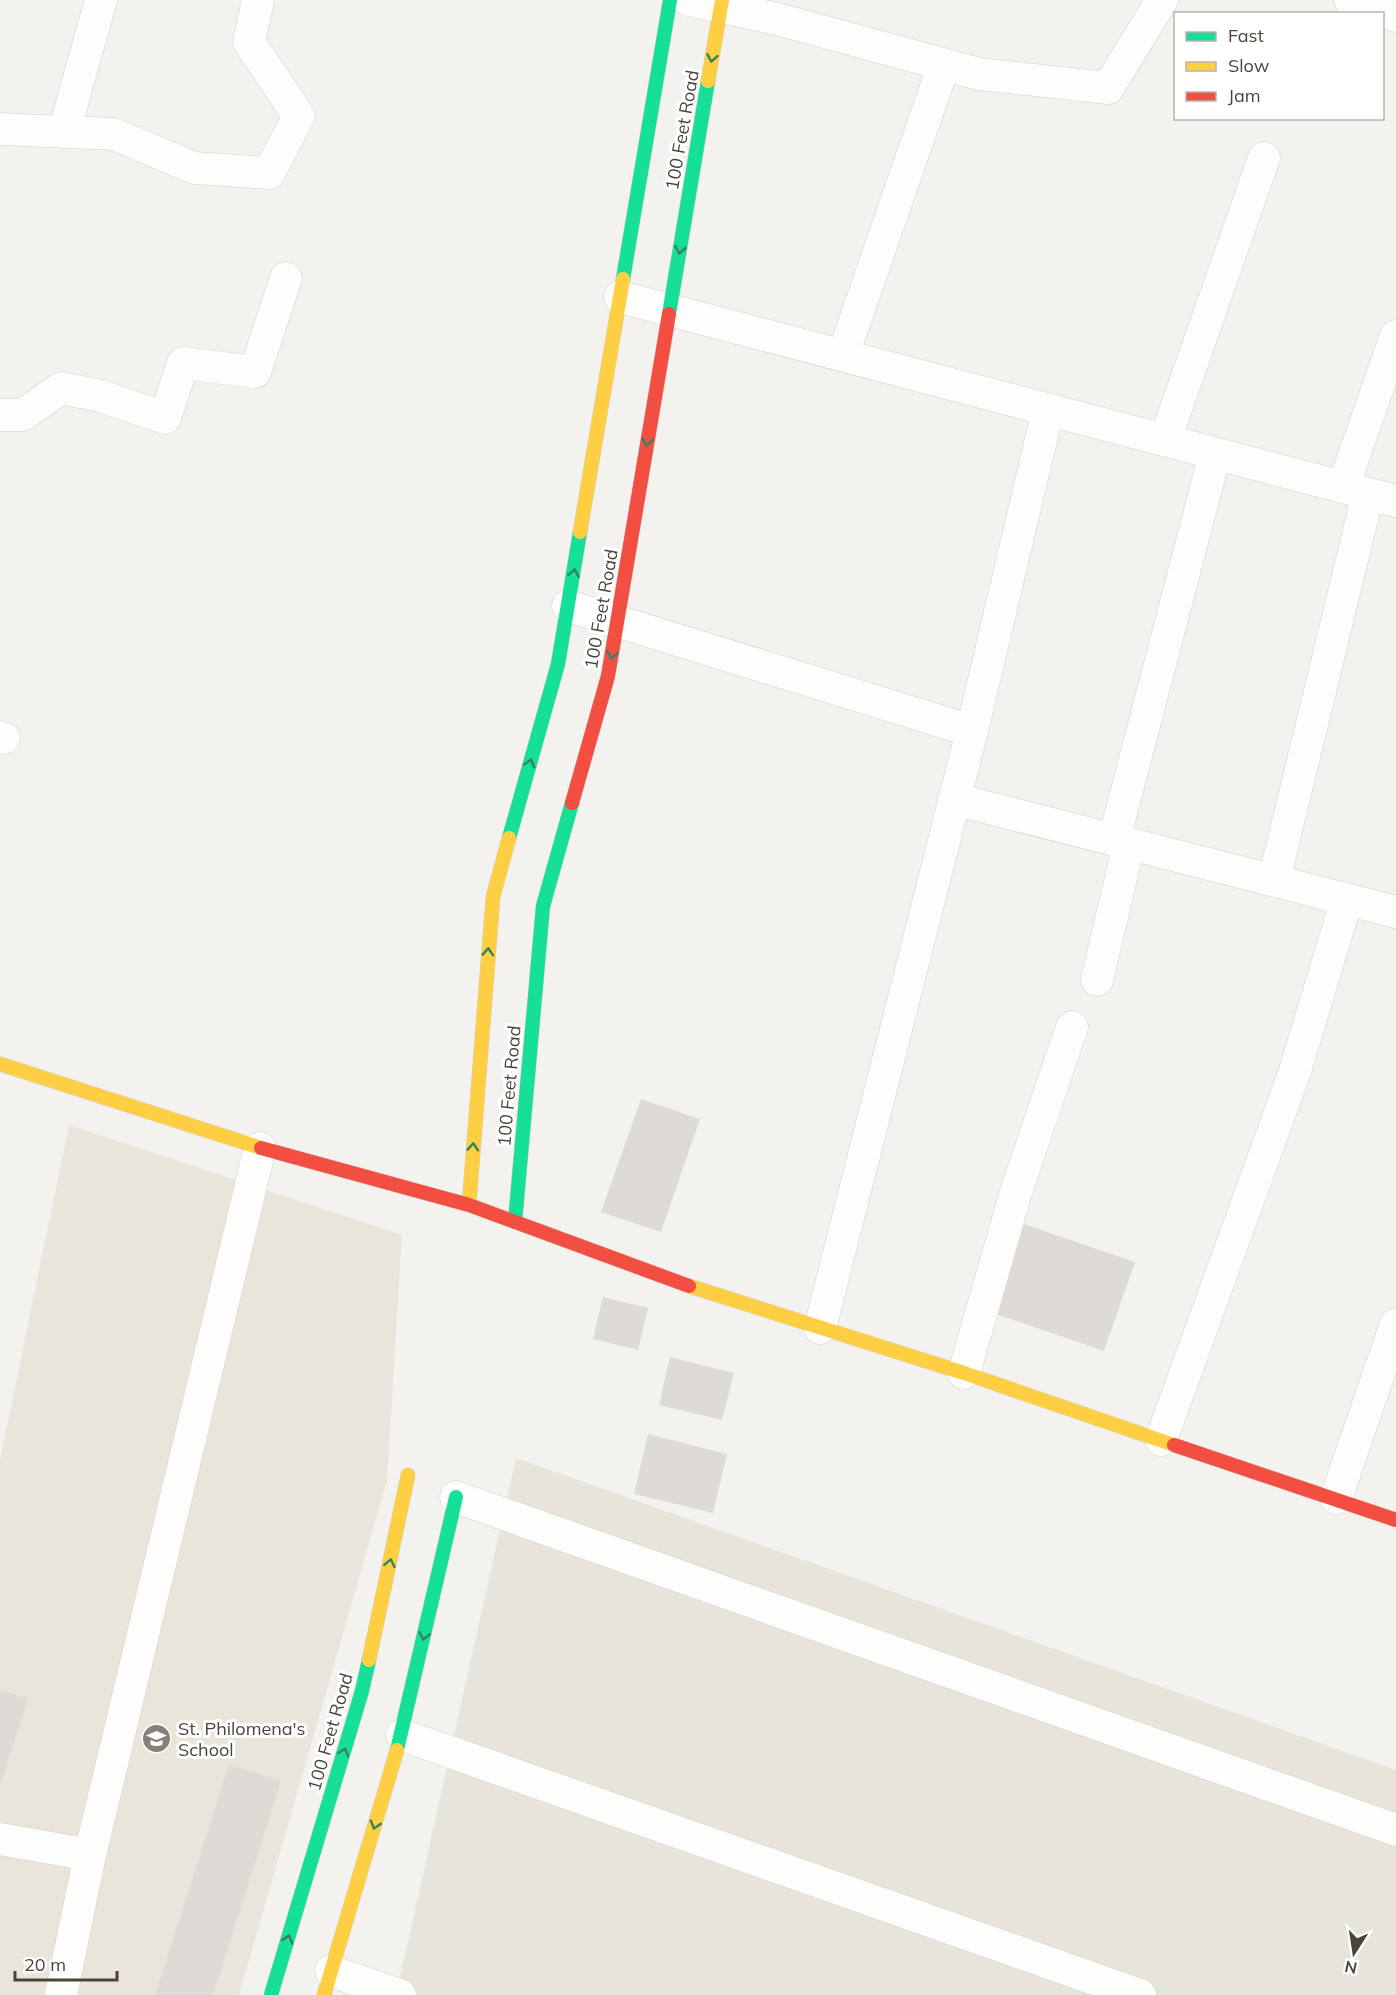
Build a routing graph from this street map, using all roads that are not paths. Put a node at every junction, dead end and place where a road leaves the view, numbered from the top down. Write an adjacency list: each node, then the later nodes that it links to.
1 (101, 0): 11 (street)
2 (258, 0): 11 (street)
3 (670, 0): 14 (main road, 100 Feet Road)
4 (689, 0): 7 (street)
5 (1162, 0): 9 (street)
6 (1350, 0): 8 (street)
7 (721, 3): 9 (street); 15 (main road, 100 Feet Road, one-way to 15)
8 (1389, 9)
9 (943, 67): 16 (street)
10 (0, 129): 11 (street)
11 (64, 132)
12 (1264, 158): 20 (street)
13 (286, 278): 19 (street)
14 (621, 297): 15 (street); 23 (main road, 100 Feet Road, one-way to 14)
15 (669, 310): 18 (street); 24 (main road, 100 Feet Road, one-way to 24)
16 (850, 335)
17 (1396, 336): 22 (street)
18 (1048, 410): 20 (street); 25 (street)
19 (0, 415)
20 (1165, 440): 21 (street)
21 (1215, 454): 22 (street); 27 (street)
22 (1369, 494): 28 (street)
23 (568, 606): 24 (street); 35 (main road, 100 Feet Road, one-way to 23)
24 (618, 621): 25 (street); 36 (main road, 100 Feet Road, one-way to 36)
25 (972, 731): 26 (street)
26 (954, 799): 27 (street); 38 (street)
27 (1121, 842): 28 (street); 31 (street)
28 (1274, 880): 29 (street)
29 (1347, 899): 30 (street); 40 (street)
30 (1396, 912)
31 (1097, 980)
32 (1072, 1027): 39 (street)
33 (0, 1064): 34 (main road)
34 (260, 1148): 35 (main road); 48 (street)
35 (469, 1205): 36 (main road)
36 (515, 1222): 38 (main road)
37 (1396, 1324): 43 (street)
38 (820, 1328): 39 (main road)
39 (964, 1373): 40 (main road)
40 (1161, 1440): 43 (main road)
41 (408, 1475): 51 (main road, 100 Feet Road, one-way to 41)
42 (456, 1497): 45 (main road, one-way to 45); 46 (street)
43 (1336, 1498): 44 (main road)
44 (1396, 1520)
45 (402, 1735): 49 (main road, one-way to 49); 53 (street)
46 (1396, 1830)
47 (0, 1839): 48 (street)
48 (90, 1855): 50 (street)
49 (328, 1983): 52 (street)
50 (61, 1995)
51 (271, 1995)
52 (400, 1995)
53 (1140, 1995)

